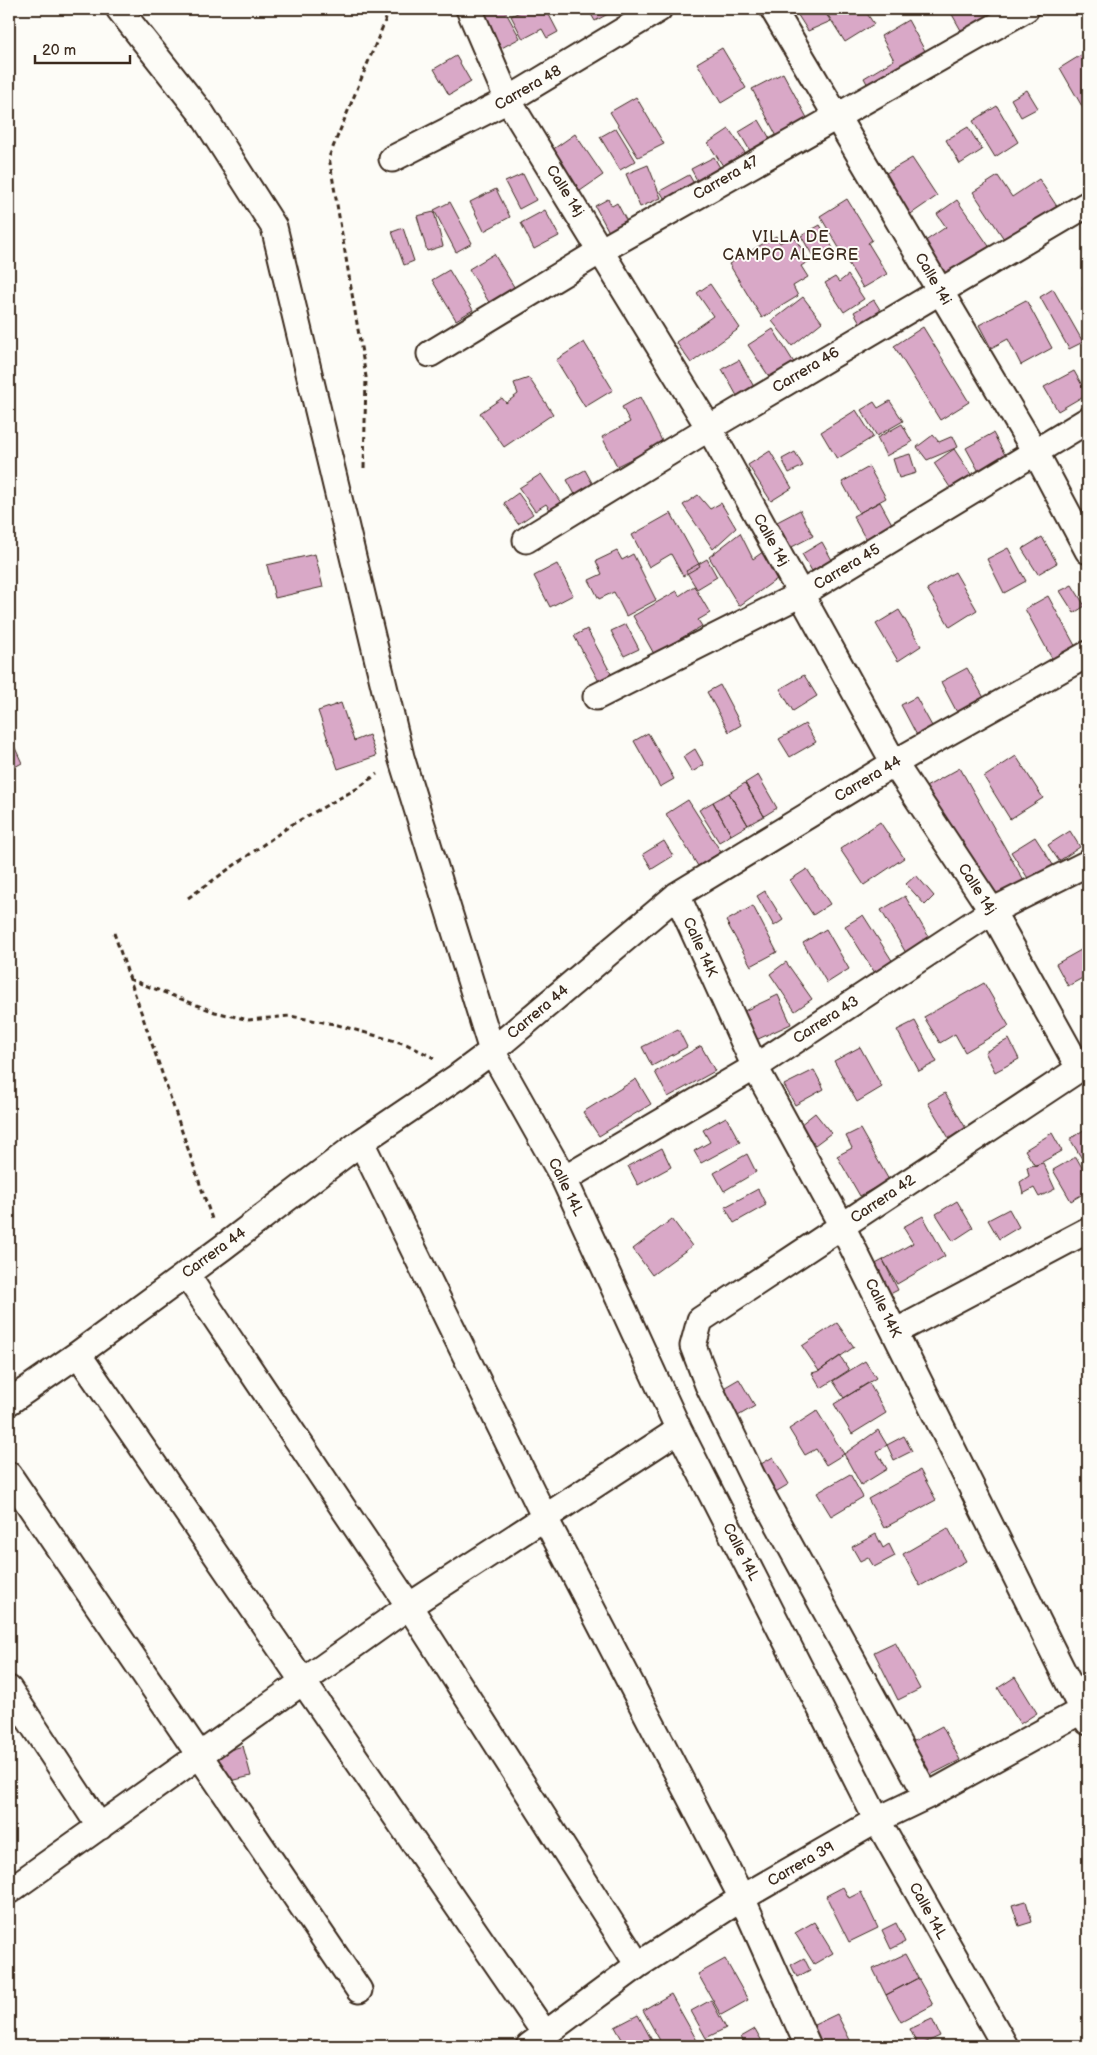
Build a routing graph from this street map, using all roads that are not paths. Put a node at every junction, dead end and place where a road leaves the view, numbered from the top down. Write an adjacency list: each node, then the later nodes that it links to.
1 (119, 9): 25 (street, Calle 14L)
2 (469, 9): 6 (street, Calle 14j)
3 (658, 9): 6 (street, Carrera 48)
4 (773, 9): 7 (street, Calle 14i)
5 (1026, 9): 7 (street, Carrera 47)
6 (508, 100): 8 (street, Carrera 48); 10 (street, Calle 14j)
7 (837, 114): 10 (street, Carrera 47); 11 (street, Calle 14i)
8 (392, 159)
9 (1088, 204): 11 (street, Carrera 46)
10 (602, 250): 12 (street, Carrera 47); 14 (street, Calle 14j)
11 (940, 291): 14 (street, Carrera 46); 15 (street, Calle 14i)
12 (430, 354)
13 (1088, 420): 15 (street, Carrera 45)
14 (709, 428): 16 (street, Carrera 46); 18 (street, Calle 14j)
15 (1036, 453): 17 (street, Calle 14i); 18 (street, Carrera 45)
16 (526, 540)
17 (1088, 551)
18 (801, 594): 20 (street, Carrera 45); 21 (street, Calle 14j)
19 (1088, 654): 21 (street, Carrera 44)
20 (596, 697)
21 (894, 763): 23 (street, Carrera 44); 24 (street, Calle 14j)
22 (1088, 863): 24 (street, Carrera 43)
23 (677, 896): 25 (street, Carrera 44); 27 (street, Calle 14K)
24 (992, 911): 26 (street, Calle 14j); 27 (street, Carrera 43)
25 (492, 1051): 28 (street, Carrera 44); 29 (street, Calle 14L)
26 (1084, 1066): 30 (street, Carrera 42)
27 (755, 1067): 29 (street, Carrera 43); 30 (street, Calle 14K)
28 (361, 1142): 32 (street, Carrera 44); 38 (street)
29 (564, 1179): 36 (street, Calle 14L)
30 (842, 1226): 33 (street, Calle 14K); 44 (street, Carrera 42)
31 (1088, 1230): 33 (street)
32 (186, 1274): 34 (street, Carrera 44); 39 (street)
33 (895, 1332): 42 (street, Calle 14K)
34 (78, 1354): 35 (street, Carrera 44); 40 (street)
35 (9, 1402)
36 (679, 1430): 38 (street); 45 (street, Calle 14L)
37 (9, 1475): 43 (street)
38 (545, 1518): 39 (street); 48 (street)
39 (409, 1606): 40 (street); 49 (street)
40 (303, 1681): 43 (street); 51 (street)
41 (9, 1690): 46 (street)
42 (1086, 1713): 44 (street, Carrera 39)
43 (199, 1756): 46 (street); 50 (street)
44 (927, 1796): 45 (street, Carrera 39)
45 (877, 1820): 48 (street, Carrera 39); 53 (street, Calle 14L)
46 (100, 1826): 47 (street)
47 (9, 1891)
48 (742, 1898): 49 (street, Carrera 39); 52 (street)
49 (638, 1966): 51 (street, Carrera 39)
50 (359, 1990)
51 (538, 2041)
52 (808, 2046)
53 (1005, 2046)

